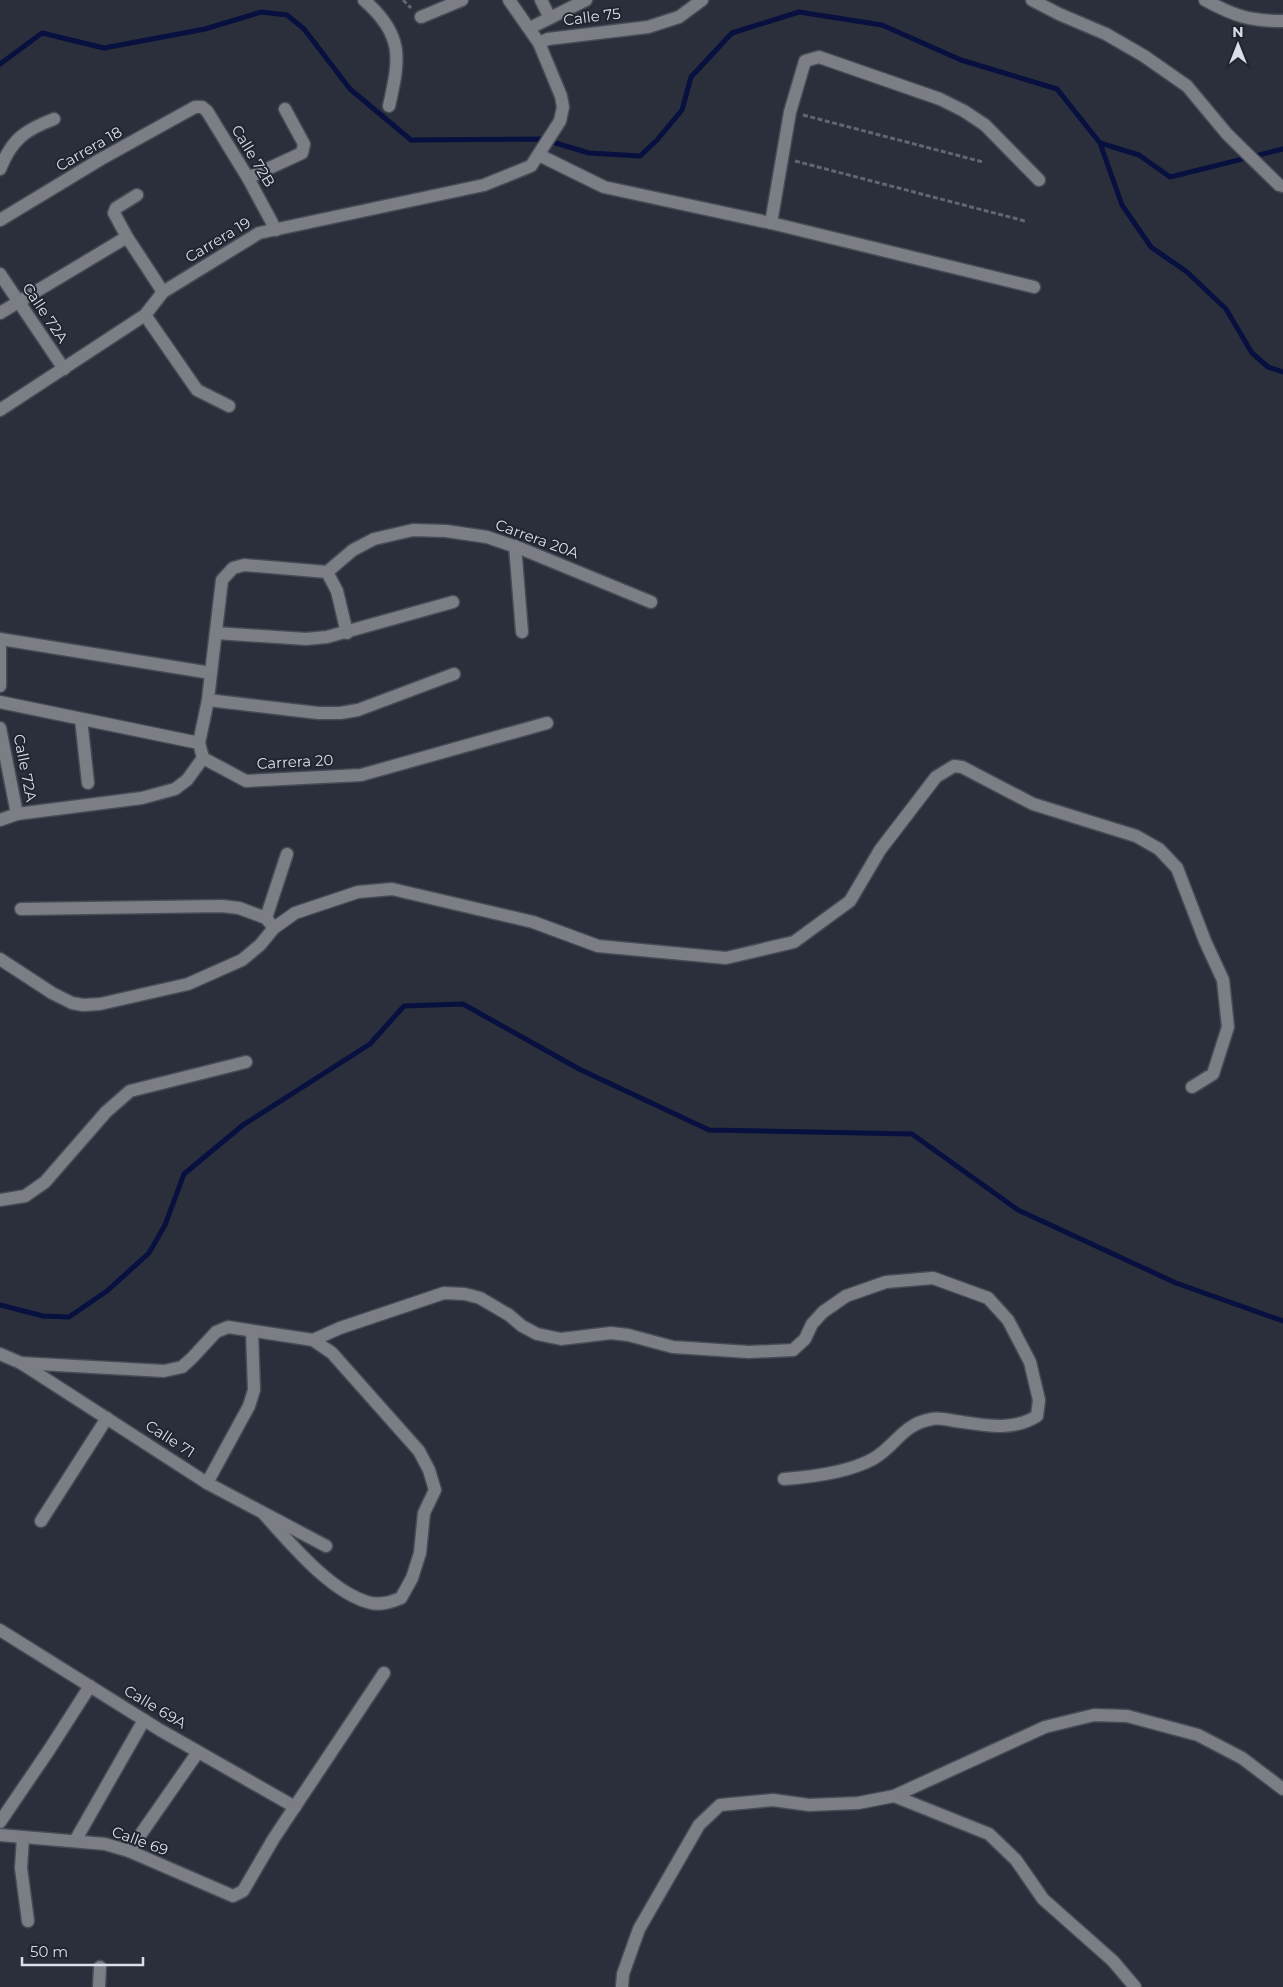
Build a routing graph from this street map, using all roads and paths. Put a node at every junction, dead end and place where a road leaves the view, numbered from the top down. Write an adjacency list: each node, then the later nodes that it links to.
1 (364, 0): 14 (street)
2 (462, 0): 9 (street)
3 (509, 0): 12 (street)
4 (541, 0): 10 (street)
5 (586, 0): 10 (street)
6 (702, 0): 13 (street, Calle 75)
7 (1032, 0): 25 (street)
8 (1205, 0): 11 (street)
9 (421, 17)
10 (550, 18): 12 (street)
11 (1283, 21)
12 (530, 28): 13 (street)
13 (539, 43): 19 (street)
14 (389, 106)
15 (195, 107): 23 (street, Calle 72B); 27 (street, Carrera 18)
16 (285, 109): 23 (street)
17 (790, 112): 20 (street); 21 (path); 24 (street)
18 (54, 119): 22 (street)
19 (540, 154): 29 (street); 30 (street, Carrera 19)
20 (782, 157): 28 (path); 29 (street)
21 (983, 162)
22 (0, 169)
23 (248, 178): 30 (street, Calle 72B)
24 (1039, 180)
25 (1283, 186)
26 (137, 195): 31 (street)
27 (0, 220)
28 (1025, 221)
29 (771, 224): 33 (street)
30 (276, 230): 34 (street, Carrera 19)
31 (127, 237): 34 (street); 35 (street)
32 (0, 274): 35 (street, Calle 72A)
33 (1034, 287)
34 (163, 292): 37 (street, Carrera 19)
35 (18, 301): 36 (street); 38 (street, Calle 72A)
36 (0, 313)
37 (145, 315): 38 (street, Carrera 19); 39 (street)
38 (64, 369): 40 (street, Carrera 19)
39 (229, 406)
40 (0, 410)
41 (515, 546): 42 (street, Carrera 20A); 44 (street, Carrera 20A); 45 (street)
42 (327, 572): 46 (street); 47 (street)
43 (453, 602): 47 (street)
44 (651, 602)
45 (522, 632)
46 (216, 633): 47 (street); 50 (street)
47 (347, 633)
48 (0, 638): 50 (street)
49 (0, 648): 52 (street)
50 (211, 673): 53 (street)
51 (454, 674): 53 (street)
52 (0, 686)
53 (208, 700): 58 (street)
54 (0, 702): 55 (street)
55 (80, 718): 58 (street); 60 (street)
56 (547, 723): 59 (street, Carrera 20)
57 (0, 728): 61 (street, Calle 72A)
58 (199, 743): 59 (street)
59 (203, 758): 61 (street)
60 (88, 783)
61 (17, 814): 62 (street)
62 (0, 820)
63 (287, 854): 65 (street)
64 (21, 909): 65 (street)
65 (266, 918): 66 (street)
66 (274, 928): 67 (street); 69 (street)
67 (0, 959)
68 (246, 1062): 70 (street)
69 (1192, 1087)
70 (0, 1200)
71 (252, 1330): 72 (street); 74 (street); 77 (street)
72 (313, 1340): 76 (street); 78 (street)
73 (0, 1354): 74 (street, Calle 71)
74 (21, 1362): 75 (street, Calle 71)
75 (107, 1418): 77 (street, Calle 71); 79 (street)
76 (784, 1479)
77 (207, 1483): 78 (street, Calle 71)
78 (264, 1514): 80 (street, Calle 71)
79 (41, 1521)
80 (326, 1546)
81 (0, 1630): 83 (street, Calle 69A)
82 (384, 1674): 88 (street)
83 (90, 1686): 84 (street, Calle 69A); 89 (street)
84 (144, 1720): 85 (street, Calle 69A); 92 (street)
85 (198, 1752): 88 (street, Calle 69A); 93 (street)
86 (1283, 1790): 87 (street)
87 (894, 1796): 97 (street); 98 (street)
88 (295, 1807): 93 (street, Calle 69)
89 (0, 1822)
90 (0, 1835): 91 (street, Calle 69)
91 (23, 1837): 92 (street, Calle 69); 94 (street)
92 (75, 1841): 93 (street, Calle 69)
93 (129, 1852)
94 (28, 1921)
95 (100, 1966): 96 (street)
96 (99, 1987)
97 (622, 1987)
98 (1135, 1987)

